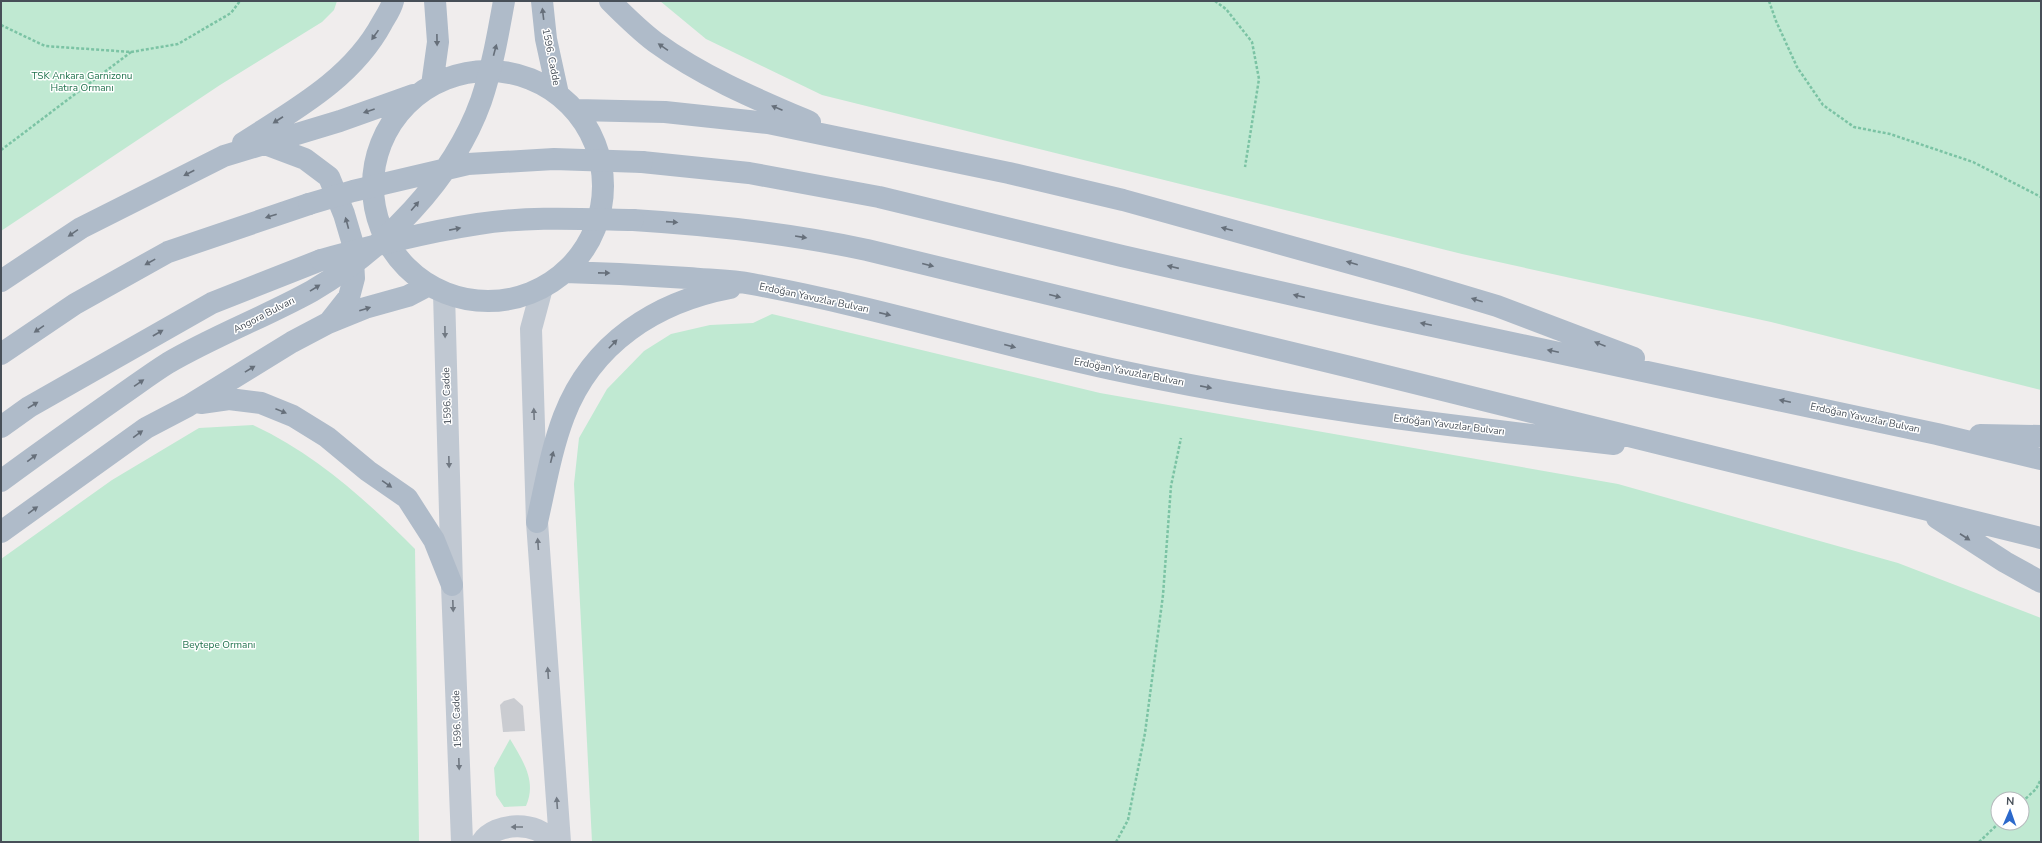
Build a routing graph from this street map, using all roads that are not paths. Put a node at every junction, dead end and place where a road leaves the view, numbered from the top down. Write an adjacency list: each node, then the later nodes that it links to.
1 (393, 1): 11 (main road, one-way to 11)
2 (435, 1): 6 (main road, one-way to 6)
3 (504, 1): 26 (main road, Angora Bulvarı, one-way to 3, bridge)
4 (542, 1): 7 (main road, 1596. Cadde, one-way to 4)
5 (610, 1): 9 (main road, one-way to 5)
6 (425, 89): 7 (main road); 10 (main road, one-way to 10); 16 (main road)
7 (558, 94): 8 (main road, 1596. Cadde)
8 (576, 110): 9 (main road, Erdoğan Yavuzlar Bulvarı); 12 (main road, 1596. Cadde)
9 (852, 140): 19 (main road, Erdoğan Yavuzlar Bulvarı, one-way to 9)
10 (265, 144): 11 (main road); 17 (main road, one-way to 10)
11 (224, 156): 13 (main road, one-way to 13)
12 (565, 272): 14 (main road, Erdoğan Yavuzlar Bulvarı, one-way to 14); 15 (main road, 1596. Cadde)
13 (1, 281)
14 (749, 284): 24 (main road, Erdoğan Yavuzlar Bulvarı, one-way to 24); 28 (main road, one-way to 14)
15 (542, 288): 16 (main road, 1596. Cadde); 28 (main road, one-way to 15)
16 (436, 289): 17 (main road, one-way to 16); 32 (main road, 1596. Cadde, one-way to 32)
17 (328, 323): 20 (main road, one-way to 17)
18 (1, 354): 19 (main road, Erdoğan Yavuzlar Bulvarı, one-way to 18, bridge)
19 (1687, 380): 22 (main road, Erdoğan Yavuzlar Bulvarı, one-way to 19)
20 (188, 406): 29 (main road, one-way to 20); 32 (main road, one-way to 32)
21 (1, 427): 24 (main road, Erdoğan Yavuzlar Bulvarı, one-way to 24, bridge)
22 (1937, 434): 23 (main road); 25 (main road, Erdoğan Yavuzlar Bulvarı)
23 (2041, 436)
24 (1697, 453): 27 (main road, Erdoğan Yavuzlar Bulvarı)
25 (2041, 459)
26 (1, 481)
27 (1921, 508): 30 (main road, Erdoğan Yavuzlar Bulvarı); 31 (main road, one-way to 31)
28 (537, 522): 36 (main road, one-way to 28)
29 (1, 532)
30 (2041, 538)
31 (2041, 582)
32 (452, 585): 33 (main road, 1596. Cadde, one-way to 33)
33 (462, 842)
34 (482, 842): 35 (main road, one-way to 34)
35 (551, 842)
36 (560, 842)

